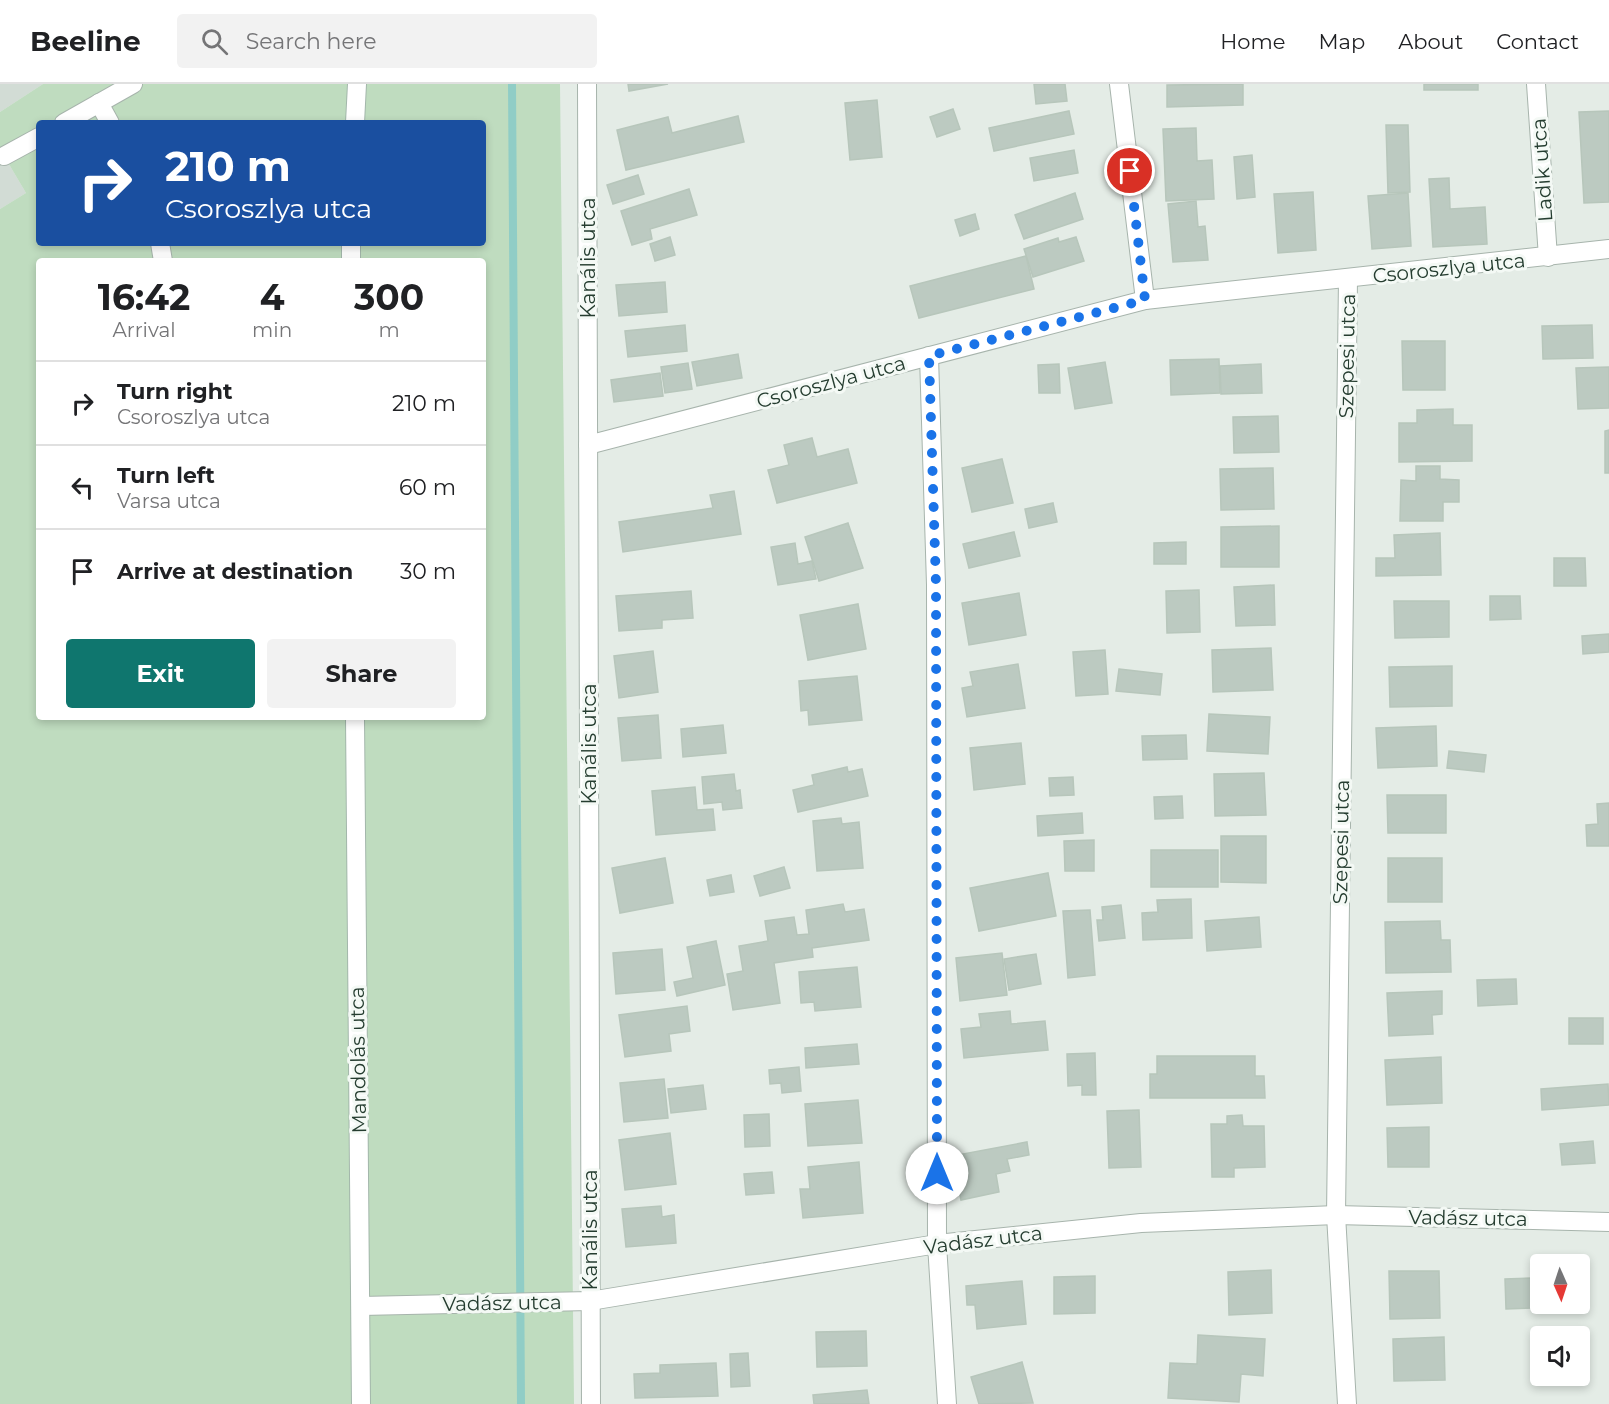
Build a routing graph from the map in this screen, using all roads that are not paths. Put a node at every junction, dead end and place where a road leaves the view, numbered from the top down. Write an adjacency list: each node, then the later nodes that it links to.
1 (133, 84): 6 (street)
2 (357, 84): 9 (street)
3 (587, 84): 17 (street, Kanális utca)
4 (1119, 84): 15 (street)
5 (1536, 84): 13 (street, Ladik utca)
6 (99, 103): 7 (street); 8 (street)
7 (69, 120)
8 (108, 120)
9 (355, 120)
10 (36, 139): 11 (street)
11 (4, 156)
12 (1609, 249): 13 (street, Csoroszlya utca)
13 (1548, 257): 14 (street, Csoroszlya utca)
14 (1348, 279): 15 (street, Csoroszlya utca); 19 (street, Szepesi utca)
15 (1145, 300): 16 (street, Csoroszlya utca)
16 (929, 356): 17 (street, Csoroszlya utca); 21 (street)
17 (588, 445): 22 (street, Kanális utca)
18 (355, 720): 23 (street, Mandolás utca)
19 (1336, 1215): 20 (street, Vadász utca); 21 (street, Vadász utca); 27 (street, Szepesi utca)
20 (1609, 1222)
21 (937, 1244): 22 (street, Vadász utca); 26 (street)
22 (590, 1301): 23 (street, Vadász utca); 25 (street, Kanális utca)
23 (361, 1306): 24 (street, Mandolás utca)
24 (361, 1404)
25 (591, 1404)
26 (947, 1404)
27 (1347, 1404)

